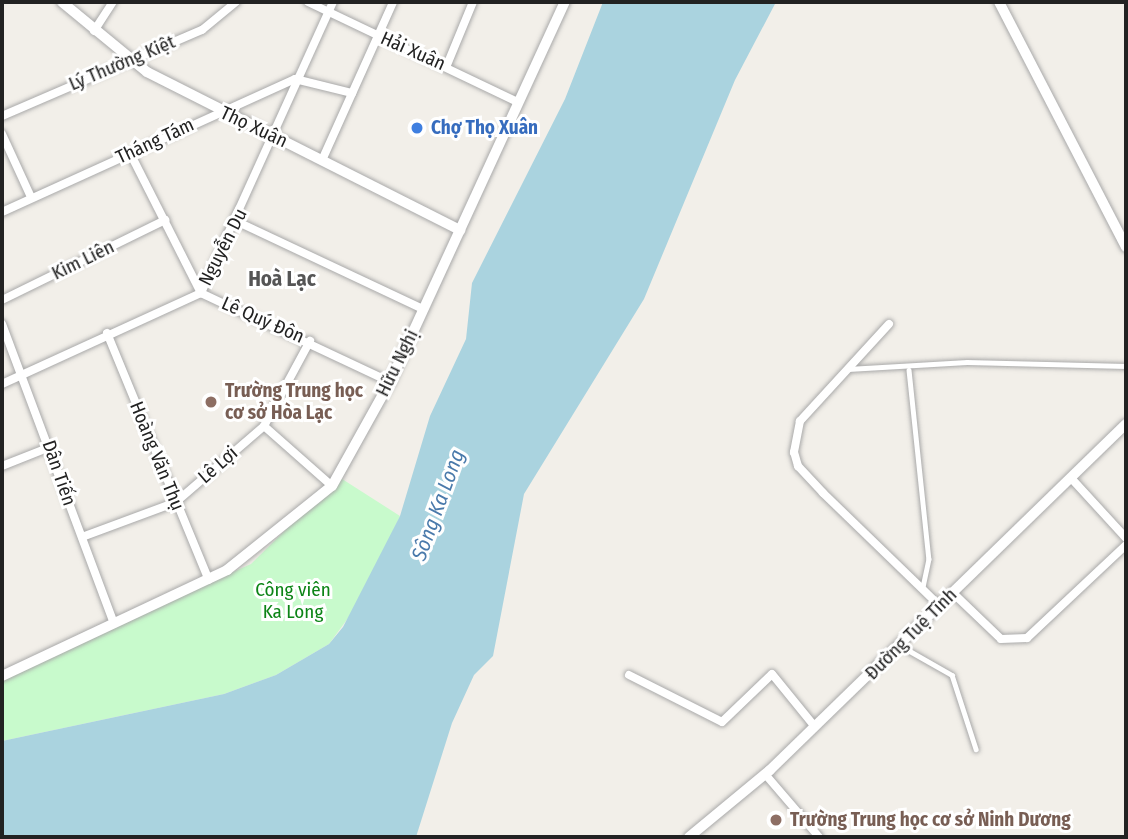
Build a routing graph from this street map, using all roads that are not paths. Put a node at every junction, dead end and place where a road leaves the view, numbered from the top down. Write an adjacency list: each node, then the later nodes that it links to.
1 (62, 2): 11 (street, Thọ Xuân)
2 (113, 2): 11 (street)
3 (236, 2): 13 (street, Lý Thường Kiệt)
4 (308, 2): 10 (street, Hải Xuân)
5 (333, 2): 10 (street, Nguyễn Du)
6 (393, 2): 12 (street)
7 (473, 2): 14 (street)
8 (565, 2): 17 (street, Hữu Nghị)
9 (999, 2): 29 (street)
10 (328, 12): 12 (street, Hải Xuân); 15 (street, Nguyễn Du)
11 (94, 31): 13 (street, Thọ Xuân)
12 (378, 35): 14 (street, Hải Xuân); 16 (street)
13 (129, 59): 18 (street, Thọ Xuân); 19 (street, Lý Thường Kiệt)
14 (447, 65): 17 (street, Hải Xuân)
15 (295, 79): 16 (street); 18 (street, Tháng Tám); 21 (street, Nguyễn Du)
16 (352, 93): 23 (street)
17 (518, 102): 28 (street, Hữu Nghị)
18 (219, 111): 21 (street, Thọ Xuân); 22 (street, Tháng Tám)
19 (2, 116)
20 (2, 134): 24 (street)
21 (274, 137): 23 (street, Thọ Xuân); 27 (street, Nguyễn Du)
22 (130, 153): 24 (street, Tháng Tám); 26 (street, Lê Quý Đôn)
23 (323, 158): 28 (street, Thọ Xuân)
24 (31, 197): 25 (street, Tháng Tám)
25 (2, 212)
26 (165, 220): 30 (street, Lê Quý Đôn); 31 (street, Kim Liên)
27 (237, 222): 30 (street, Nguyễn Du); 32 (street)
28 (460, 230): 32 (street, Hữu Nghị)
29 (1126, 247)
30 (201, 293): 35 (street, Nguyễn Du); 36 (street, Lê Quý Đôn)
31 (2, 300)
32 (423, 309): 41 (street, Hữu Nghị)
33 (2, 324): 40 (street, Dân Tiến)
34 (889, 324): 38 (street)
35 (107, 333): 40 (street, Nguyễn Du); 49 (street, Hoàng Văn Thụ)
36 (310, 341): 41 (street, Lê Quý Đôn); 44 (street, Lê Lợi)
37 (1126, 366): 39 (lane)
38 (848, 369): 39 (lane); 54 (street)
39 (909, 370): 54 (lane)
40 (24, 373): 42 (street, Nguyễn Du); 45 (street, Dân Tiến)
41 (390, 382): 48 (street, Hữu Nghị)
42 (2, 384)
43 (1126, 424): 47 (street, Đường Tuệ Tĩnh)
44 (264, 426): 48 (street); 49 (street, Lê Lợi)
45 (50, 447): 46 (street); 50 (street, Dân Tiến)
46 (2, 466)
47 (1070, 478): 51 (street); 55 (street, Đường Tuệ Tĩnh)
48 (332, 486): 53 (street, Hữu Nghị)
49 (176, 502): 50 (street, Lê Lợi); 53 (street, Hoàng Văn Thụ)
50 (82, 537): 57 (street, Dân Tiến)
51 (1126, 538)
52 (1126, 545): 55 (street)
53 (208, 580): 57 (street, Hữu Nghị)
54 (923, 589): 56 (street)
55 (953, 593): 56 (street, Đường Tuệ Tĩnh)
56 (940, 606): 58 (street, Đường Tuệ Tĩnh)
57 (114, 624): 60 (street, Hữu Nghị)
58 (901, 646): 61 (street, Đường Tuệ Tĩnh); 62 (lane)
59 (629, 675): 61 (street)
60 (2, 676)
61 (815, 727): 63 (street, Đường Tuệ Tĩnh)
62 (976, 749)
63 (765, 774): 64 (street, Đường Tuệ Tĩnh); 65 (street)
64 (688, 837)
65 (819, 837)

